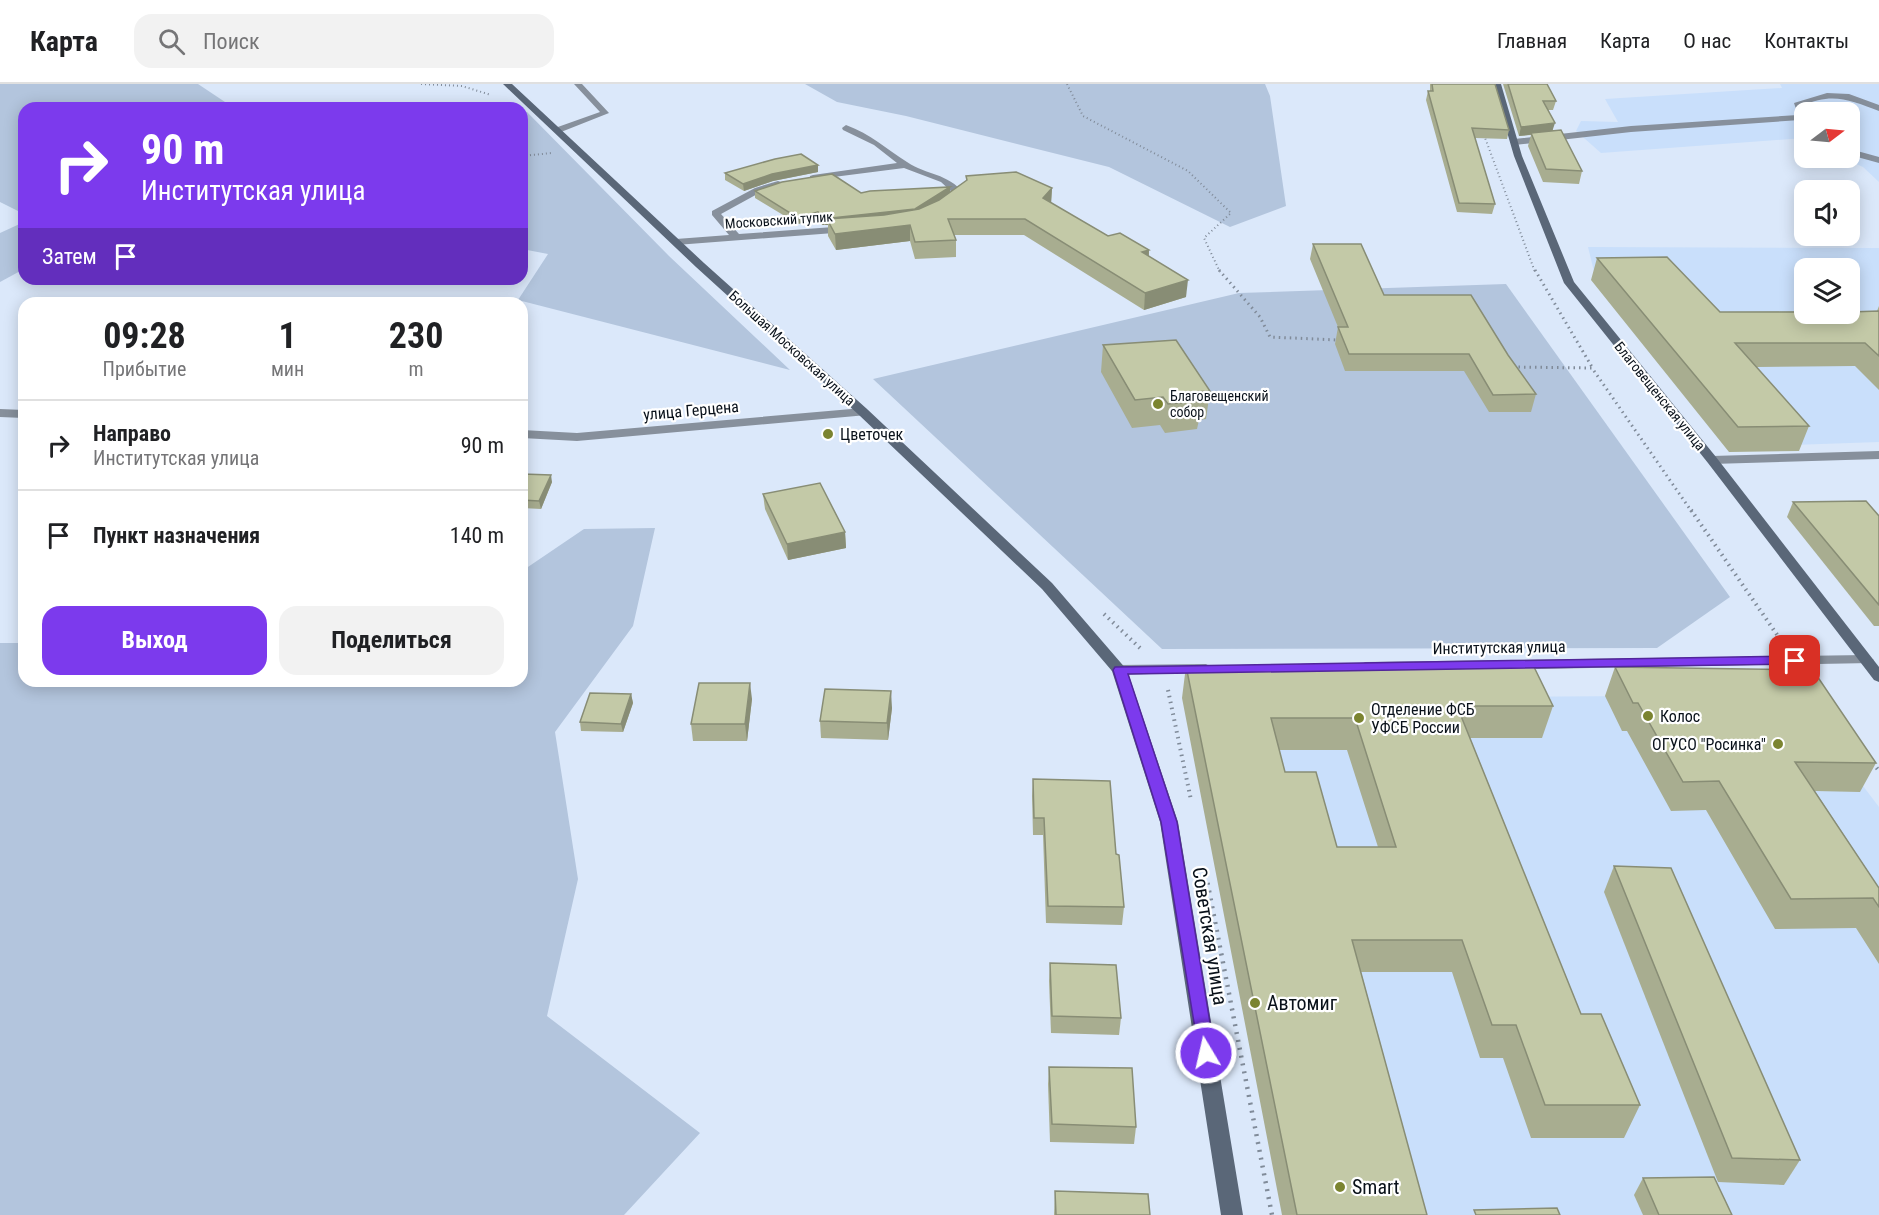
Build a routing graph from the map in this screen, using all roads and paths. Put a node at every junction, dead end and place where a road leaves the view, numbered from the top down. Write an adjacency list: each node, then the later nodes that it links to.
1 (421, 84): 7 (path)
2 (507, 84): 7 (main road, Большая Московская улица)
3 (578, 84): 15 (street)
4 (1067, 84): 26 (path)
5 (1497, 84): 16 (main road, Благовещенская улица)
6 (1827, 84): 8 (street)
7 (516, 91): 9 (main road, Большая Московская улица)
8 (1835, 96): 11 (street); 12 (street)
9 (528, 102)
10 (528, 102): 15 (main road, Большая Московская улица)
11 (1802, 102)
12 (1879, 108)
13 (1794, 119): 16 (street)
14 (846, 128): 19 (street)
15 (558, 130): 25 (main road, Большая Московская улица)
16 (1514, 142): 33 (main road, Благовещенская улица)
17 (1860, 155): 18 (street)
18 (1879, 160)
19 (905, 165): 20 (street); 22 (street)
20 (804, 180)
21 (793, 181): 24 (street)
22 (944, 206)
23 (861, 228): 24 (street, Московский тупик)
24 (736, 237): 25 (street, Московский тупик)
25 (676, 242): 28 (main road, Большая Московская улица)
26 (1340, 340)
27 (1509, 367): 36 (path)
28 (863, 412): 31 (street, улица Герцена); 39 (main road, Большая Московская улица)
29 (0, 413): 30 (street)
30 (18, 414)
31 (528, 434)
32 (1879, 455): 33 (street)
33 (1712, 460): 35 (main road, Благовещенская улица)
34 (1103, 613): 40 (path)
35 (1872, 660): 36 (street, Институтская улица); 41 (main road, Благовещенская улица)
36 (1795, 661): 37 (street, Институтская улица)
37 (1354, 667)
38 (1223, 669): 40 (street)
39 (1119, 670): 40 (street); 46 (main road, Советская улица)
40 (1164, 670): 44 (path)
41 (1879, 677)
42 (1872, 762): 43 (path)
43 (1879, 771)
44 (1192, 808)
45 (1204, 866): 47 (path)
46 (1232, 1215)
47 (1272, 1215)

